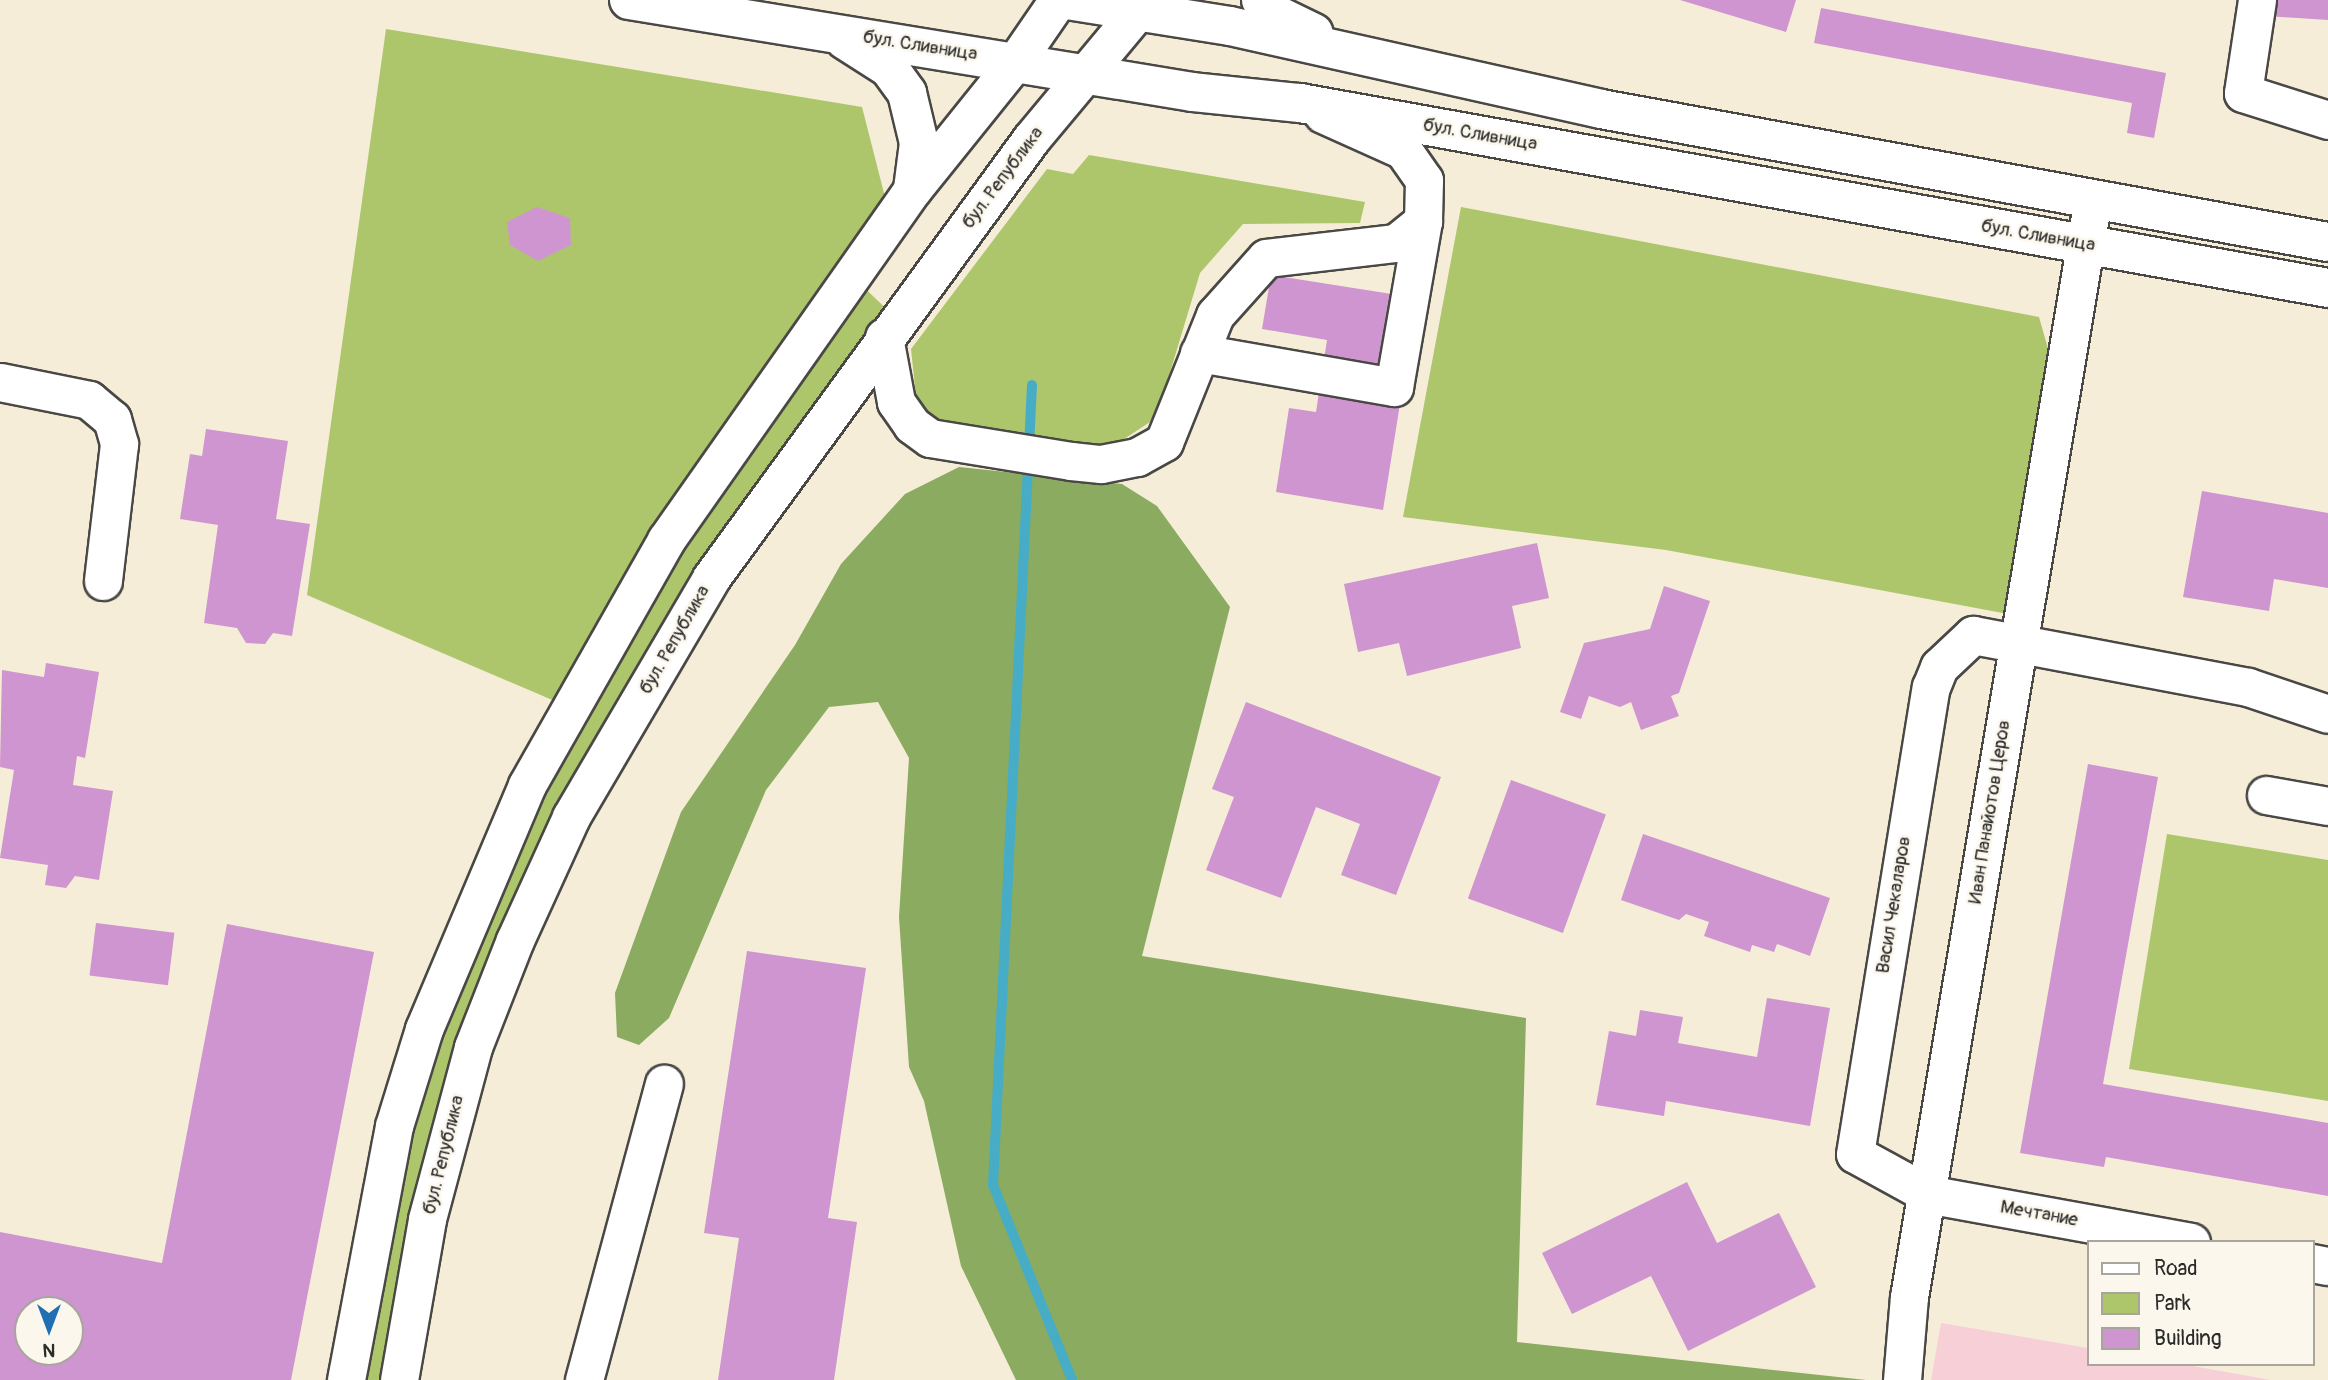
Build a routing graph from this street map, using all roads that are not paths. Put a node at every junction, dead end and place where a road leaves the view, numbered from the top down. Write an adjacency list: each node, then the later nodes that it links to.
1 (629, 0): 7 (main road, бул. Сливница)
2 (1058, 0): 9 (street)
3 (1067, 0): 6 (main road)
4 (1261, 0): 8 (main road)
5 (2257, 0): 12 (street)
6 (1143, 5): 8 (main road); 10 (street, бул. Република)
7 (828, 31): 9 (main road, бул. Сливница); 13 (main road)
8 (1372, 60): 14 (main road)
9 (1016, 61): 10 (main road, бул. Сливница); 13 (street)
10 (1086, 74): 11 (main road, бул. Сливница); 19 (street, бул. Република)
11 (1300, 103): 15 (street); 17 (main road, бул. Сливница)
12 (2328, 120)
13 (914, 188): 30 (street)
14 (2093, 199): 16 (main road); 17 (street, Иван Панайотов Церов)
15 (1423, 221): 20 (street); 20 (street)
16 (2328, 242)
17 (2086, 244): 18 (main road, бул. Сливница); 23 (street, Иван Панайотов Церов)
18 (2328, 288)
19 (884, 337): 20 (street); 31 (street, бул. Република)
20 (1199, 353)
21 (0, 382): 22 (street)
22 (103, 580)
23 (2017, 642): 24 (street); 28 (street, Иван Панайотов Церов); 28 (street, Васил Чекаларов)
24 (2328, 714)
25 (2266, 795): 26 (street)
26 (2328, 806)
27 (664, 1084): 32 (street)
28 (1928, 1194): 29 (street, Мечтание); 33 (street, Иван Панайотов Церов)
29 (2180, 1240)
30 (346, 1380)
31 (400, 1380)
32 (584, 1380)
33 (1902, 1380)

